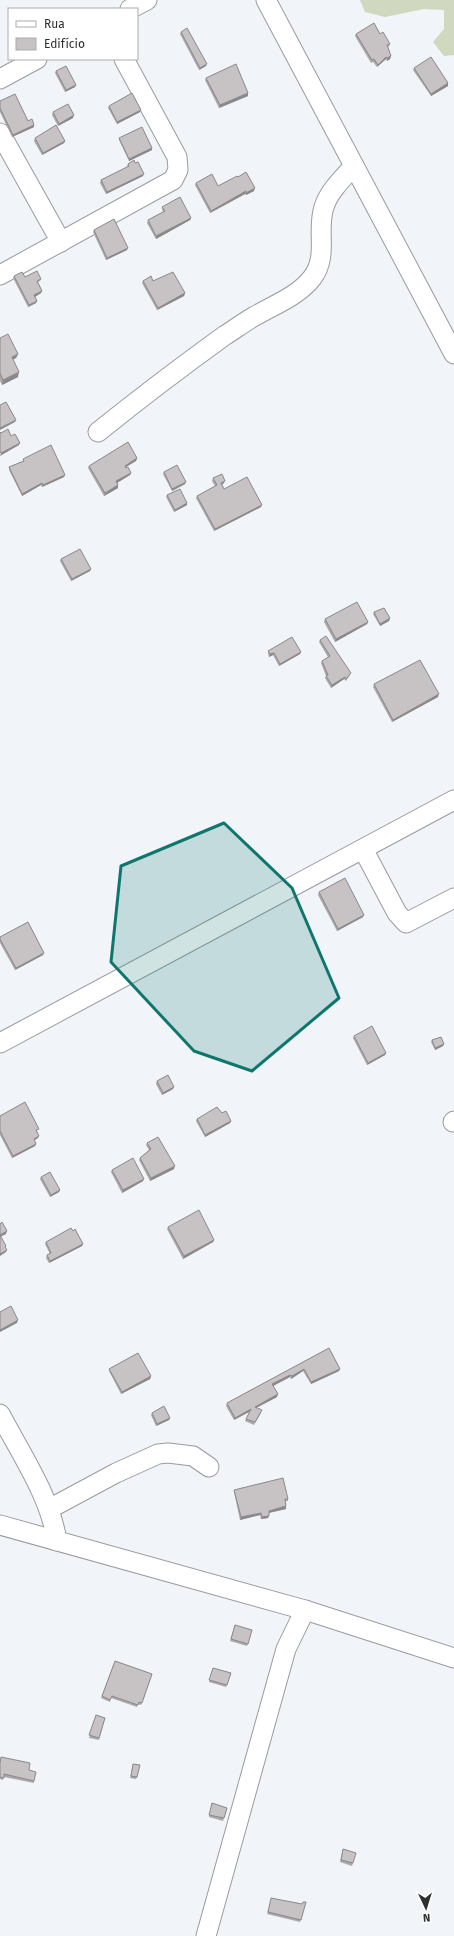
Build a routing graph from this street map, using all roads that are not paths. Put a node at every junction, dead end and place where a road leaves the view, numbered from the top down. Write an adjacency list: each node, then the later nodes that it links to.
1 (147, 0): 3 (street)
2 (266, 0): 8 (street)
3 (132, 8)
4 (35, 60): 6 (street)
5 (125, 60): 9 (street)
6 (0, 79)
7 (0, 132): 9 (street)
8 (354, 166): 11 (street); 12 (street)
9 (61, 242): 10 (street)
10 (0, 275)
11 (454, 354)
12 (98, 432)
13 (454, 800): 14 (street)
14 (363, 848): 15 (street); 16 (street)
15 (454, 898)
16 (0, 1043)
17 (0, 1414): 19 (street)
18 (209, 1467): 19 (street)
19 (49, 1509): 21 (street)
20 (0, 1525): 21 (street)
21 (57, 1541): 22 (street)
22 (306, 1610): 23 (street); 24 (street)
23 (454, 1658)
24 (206, 1936)

